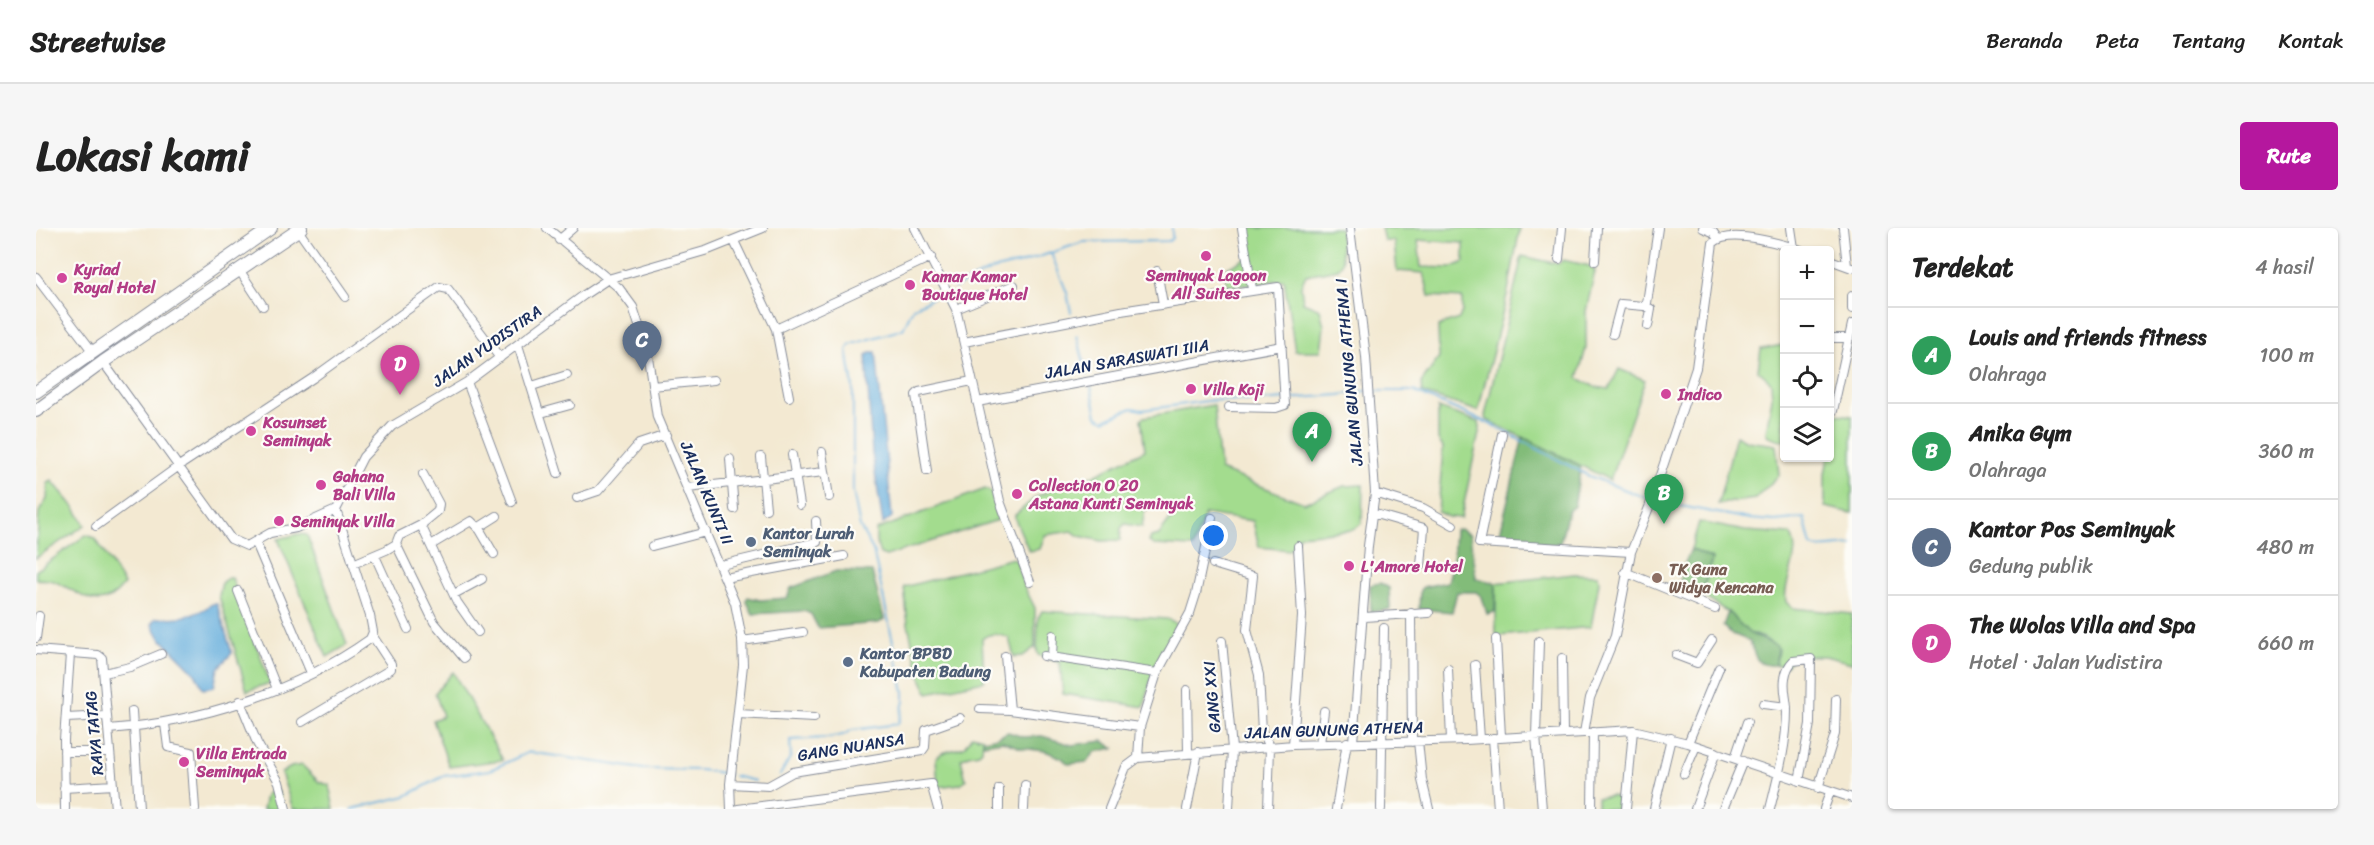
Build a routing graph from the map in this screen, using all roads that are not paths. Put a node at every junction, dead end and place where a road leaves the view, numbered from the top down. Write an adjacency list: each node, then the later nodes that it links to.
1 (271, 228): 47 (highway)
2 (547, 228): 16 (street, JALAN KUNTI II)
3 (573, 228): 16 (street)
4 (763, 228): 17 (street, JALAN YUDISTIRA)
5 (915, 228): 20 (street)
6 (1242, 228): 30 (street)
7 (1350, 228): 79 (street, JALAN GUNUNG ATHENA I)
8 (1562, 228): 21 (street)
9 (1597, 228): 22 (street)
10 (1658, 228): 35 (street)
11 (1703, 228): 15 (street)
12 (1791, 228): 19 (street)
13 (1843, 228): 24 (street)
14 (299, 229): 25 (highway); 32 (street)
15 (1715, 233): 18 (street); 101 (street)
16 (559, 240): 28 (street, JALAN KUNTI II)
17 (734, 240): 28 (street, JALAN YUDISTIRA); 40 (street)
18 (1783, 246)
19 (1797, 246)
20 (931, 257): 36 (street); 40 (street)
21 (1558, 259)
22 (1595, 261)
23 (1834, 261): 24 (street)
24 (1850, 267)
25 (240, 271): 34 (street); 49 (highway)
26 (1157, 271): 33 (street)
27 (36, 277): 47 (street)
28 (608, 279): 45 (street, JALAN YUDISTIRA); 55 (street, JALAN KUNTI II)
29 (1014, 285): 36 (street)
30 (1252, 289): 33 (street); 46 (street)
31 (1852, 296): 37 (street)
32 (345, 297)
33 (1163, 304): 44 (street)
34 (263, 306)
35 (1645, 306): 39 (street); 41 (street)
36 (956, 309): 44 (street)
37 (1852, 309)
38 (1852, 324): 43 (street)
39 (1648, 326)
40 (776, 329): 57 (street)
41 (1613, 334)
42 (1834, 338): 43 (street)
43 (1849, 338): 61 (street)
44 (964, 342): 52 (street)
45 (518, 345): 48 (street, JALAN YUDISTIRA); 54 (street)
46 (1282, 346): 58 (street, JALAN SARASWATI IIIA); 60 (street)
47 (93, 352): 56 (highway)
48 (500, 358): 53 (street, JALAN YUDISTIRA); 70 (street)
49 (103, 362): 62 (highway); 70 (street)
50 (567, 375): 54 (street)
51 (714, 380): 55 (street)
52 (972, 381): 58 (street); 71 (street)
53 (467, 382): 82 (street); 86 (street, JALAN YUDISTIRA)
54 (532, 386): 63 (street)
55 (652, 386): 65 (street, JALAN KUNTI II)
56 (36, 392)
57 (789, 397)
58 (977, 402): 112 (street)
59 (570, 405): 63 (street)
60 (1229, 408)
61 (1834, 408)
62 (36, 411)
63 (541, 413): 73 (street)
64 (1502, 434): 101 (street)
65 (666, 435): 78 (street, JALAN KUNTI II); 81 (street)
66 (822, 452): 72 (street)
67 (792, 455): 75 (street)
68 (761, 457): 76 (street)
69 (730, 459): 77 (street)
70 (178, 466): 93 (street); 96 (street)
71 (927, 471)
72 (824, 472): 75 (street); 80 (street)
73 (558, 473)
74 (423, 474): 91 (street)
75 (794, 476): 76 (street); 83 (street)
76 (763, 479): 77 (street); 85 (street)
77 (732, 483): 78 (street); 84 (street)
78 (688, 488): 95 (street, JALAN KUNTI II)
79 (1375, 493): 87 (street, JALAN GUNUNG ATHENA I); 92 (street)
80 (829, 497)
81 (577, 498)
82 (512, 502)
83 (800, 505)
84 (734, 509)
85 (766, 509)
86 (336, 510): 96 (street); 105 (street)
87 (1372, 513): 108 (street); 119 (street, JALAN GUNUNG ATHENA I)
88 (497, 516): 94 (street)
89 (1212, 518): 144 (street)
90 (816, 521): 107 (street)
91 (421, 525): 97 (street); 98 (street)
92 (1453, 525)
93 (96, 526)
94 (478, 528): 98 (street); 102 (street)
95 (706, 532): 99 (street); 107 (street, JALAN KUNTI II)
96 (256, 543): 143 (street)
97 (396, 544): 103 (street); 137 (street)
98 (430, 545): 114 (street)
99 (652, 546)
100 (1298, 546): 179 (street)
101 (1631, 552): 109 (street)
102 (495, 554)
103 (375, 556): 105 (street); 121 (street)
104 (844, 556): 110 (street)
105 (353, 564): 124 (street)
106 (1213, 564): 180 (street)
107 (721, 565): 110 (street, JALAN KUNTI II)
108 (1421, 566)
109 (1625, 572): 115 (street); 167 (street)
110 (725, 578): 129 (street, JALAN KUNTI II)
111 (482, 579): 114 (street)
112 (1030, 582)
113 (238, 591): 145 (street)
114 (454, 594): 122 (street)
115 (1715, 609)
116 (1412, 613): 117 (street); 119 (street); 176 (street)
117 (1430, 613)
118 (39, 616): 126 (street)
119 (1364, 617): 174 (street, JALAN GUNUNG ATHENA I)
120 (1384, 628): 175 (street)
121 (408, 629)
122 (478, 632)
123 (804, 632): 129 (street)
124 (372, 635): 143 (street); 160 (street)
125 (1053, 635): 144 (street)
126 (36, 638)
127 (1496, 639): 170 (street)
128 (1712, 640): 135 (street)
129 (742, 641): 155 (street, JALAN KUNTI II)
130 (1222, 641): 181 (street, GANG XXI)
131 (1539, 642): 169 (street)
132 (36, 650): 133 (street)
133 (70, 654): 142 (street, RAYA TATAG); 157 (street, RAYA TATAG)
134 (161, 654): 142 (street)
135 (1676, 655)
136 (1005, 656): 152 (street)
137 (464, 658)
138 (1562, 658): 168 (street)
139 (1475, 665): 172 (street)
140 (1719, 668): 178 (street)
141 (1448, 669): 173 (street)
142 (104, 673): 156 (street, RAYA TATAG)
143 (311, 673): 145 (street)
144 (1157, 673): 164 (street)
145 (277, 689): 148 (street)
146 (1186, 690): 186 (street)
147 (1836, 699): 196 (street)
148 (240, 701): 162 (street); 204 (street)
149 (1763, 704): 150 (street)
150 (1787, 706): 190 (street); 191 (street)
151 (980, 709): 152 (street)
152 (1010, 710): 164 (street)
153 (132, 711): 163 (street)
154 (1324, 711): 177 (street)
155 (738, 714): 158 (street); 192 (street, JALAN KUNTI II)
156 (107, 716): 157 (street); 165 (street, RAYA TATAG)
157 (66, 718): 182 (street, RAYA TATAG)
158 (814, 718)
159 (960, 718): 192 (street, GANG NUANSA)
160 (302, 722)
161 (1747, 722): 188 (street)
162 (165, 724): 163 (street); 203 (street)
163 (134, 727): 165 (street); 202 (street)
164 (1140, 727): 187 (street)
165 (109, 729): 183 (street, RAYA TATAG)
166 (1634, 730): 167 (street, JALAN GUNUNG ATHENA); 171 (street, JALAN GUNUNG ATHENA); 220 (street)
167 (1589, 732): 168 (street, JALAN GUNUNG ATHENA); 219 (street)
168 (1563, 734): 169 (street, JALAN GUNUNG ATHENA)
169 (1536, 736): 170 (street, JALAN GUNUNG ATHENA); 218 (street)
170 (1497, 738): 172 (street, JALAN GUNUNG ATHENA); 217 (street)
171 (1671, 738): 178 (street, JALAN GUNUNG ATHENA); 221 (street)
172 (1480, 739): 173 (street, JALAN GUNUNG ATHENA)
173 (1451, 740): 176 (street, JALAN GUNUNG ATHENA)
174 (1350, 742): 175 (street, JALAN GUNUNG ATHENA); 177 (street, JALAN GUNUNG ATHENA); 214 (street, JALAN GUNUNG ATHENA I)
175 (1383, 742): 176 (street, JALAN GUNUNG ATHENA); 215 (street)
176 (1415, 742): 216 (street)
177 (1320, 744): 179 (street, JALAN GUNUNG ATHENA)
178 (1692, 744): 185 (street, JALAN GUNUNG ATHENA); 189 (street)
179 (1293, 745): 180 (street, JALAN GUNUNG ATHENA)
180 (1270, 747): 181 (street, JALAN GUNUNG ATHENA); 213 (street)
181 (1232, 749): 184 (street, JALAN GUNUNG ATHENA); 212 (street, GANG XXI)
182 (64, 752): 183 (street); 195 (street, RAYA TATAG)
183 (110, 752): 193 (street, RAYA TATAG)
184 (1198, 752): 186 (street, JALAN GUNUNG ATHENA); 211 (street)
185 (1716, 752): 188 (street, JALAN GUNUNG ATHENA); 222 (street)
186 (1188, 753): 187 (street, JALAN GUNUNG ATHENA)
187 (1138, 758): 210 (street)
188 (1739, 759): 190 (street, JALAN GUNUNG ATHENA); 223 (street)
189 (1684, 774)
190 (1779, 774): 191 (street, JALAN GUNUNG ATHENA); 224 (street)
191 (1799, 782): 196 (street, JALAN GUNUNG ATHENA)
192 (730, 784): 205 (street, JALAN KUNTI II)
193 (113, 785): 195 (street); 201 (street, RAYA TATAG)
194 (1025, 785): 209 (street)
195 (64, 788): 200 (street, RAYA TATAG)
196 (1818, 788): 198 (street, JALAN GUNUNG ATHENA)
197 (999, 789): 208 (street)
198 (1830, 792): 199 (street, JALAN GUNUNG ATHENA); 225 (street)
199 (1852, 798)
200 (65, 809)
201 (115, 809)
202 (139, 809)
203 (195, 809)
204 (286, 809)
205 (731, 809)
206 (738, 809): 207 (street)
207 (938, 809)
208 (999, 809)
209 (1024, 809)
210 (1109, 809)
211 (1187, 809)
212 (1229, 809)
213 (1268, 809)
214 (1336, 809)
215 (1381, 809)
216 (1429, 809)
217 (1498, 809)
218 (1542, 809)
219 (1592, 809)
220 (1626, 809)
221 (1654, 809)
222 (1695, 809)
223 (1723, 809)
224 (1770, 809)
225 (1824, 809)

